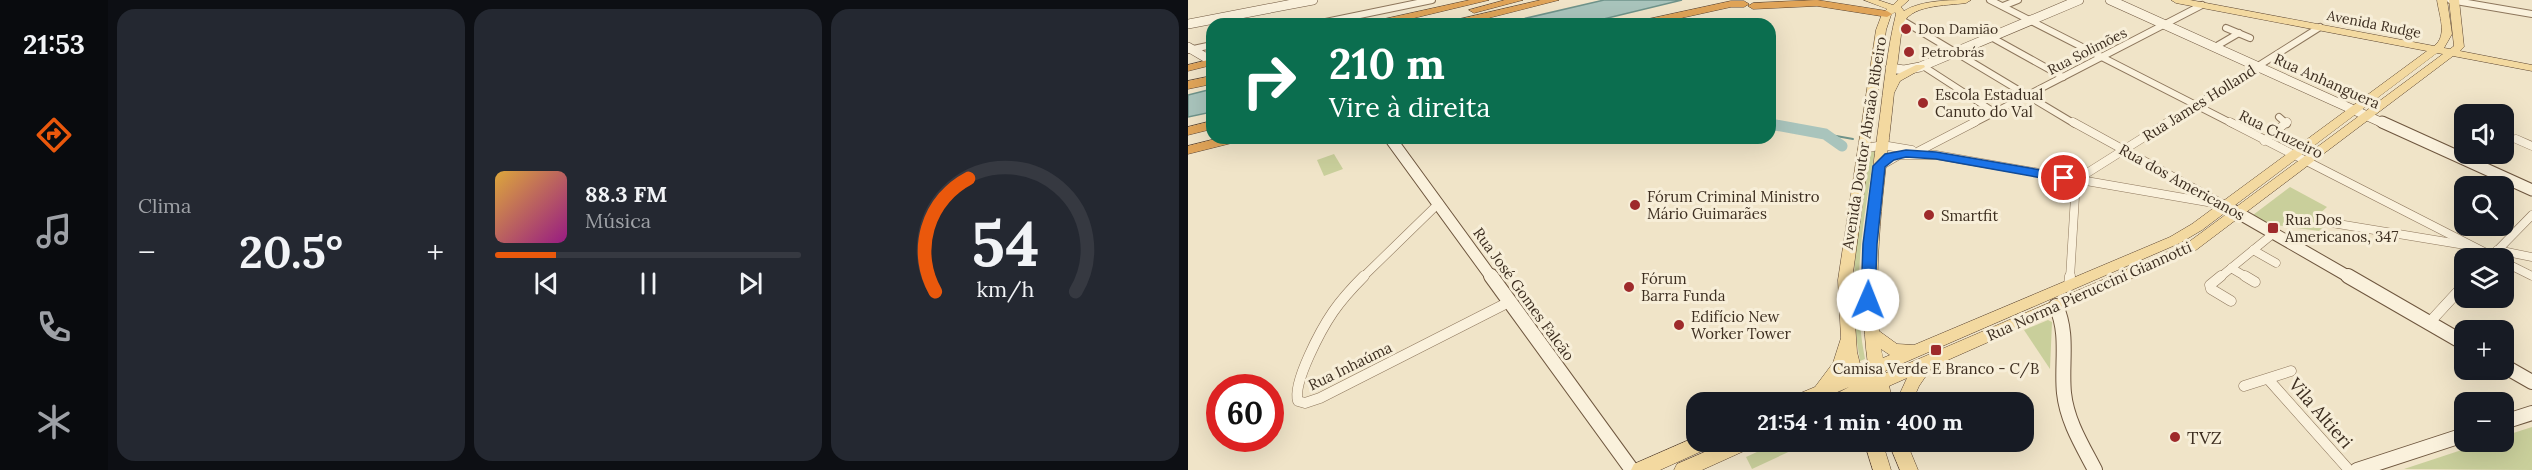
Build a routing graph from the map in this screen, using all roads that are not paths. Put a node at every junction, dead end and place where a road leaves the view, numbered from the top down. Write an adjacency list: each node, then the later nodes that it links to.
1 (1313, 0): 20 (street)
2 (1432, 0): 26 (street)
3 (1484, 0): 26 (highway)
4 (1530, 0): 21 (highway)
5 (1554, 0): 32 (highway)
6 (1722, 0): 33 (highway)
7 (1776, 0): 22 (highway)
8 (1869, 0): 27 (main road)
9 (1904, 0): 27 (main road)
10 (1932, 0): 23 (main road)
11 (1966, 0): 23 (main road)
12 (1990, 0): 25 (street, Rua Cruzeiro)
13 (2018, 0): 25 (street)
14 (2079, 0): 39 (street)
15 (2110, 0): 41 (street, Rua Anhanguera)
16 (2176, 0): 24 (main road, Avenida Rudge)
17 (2212, 0): 49 (main road, Avenida Rudge)
18 (2442, 0): 49 (main road)
19 (2453, 0): 28 (street); 49 (main road)
20 (1301, 1): 29 (street)
21 (1513, 1): 26 (highway)
22 (1752, 3): 27 (highway); 34 (highway); 35 (highway); 36 (highway)
23 (1946, 3): 37 (main road)
24 (2202, 5): 41 (street, Rua Solimões); 42 (main road, Avenida Rudge)
25 (2002, 6): 39 (street, Rua Cruzeiro)
26 (1410, 11): 30 (street); 31 (highway)
27 (1890, 11): 37 (main road); 51 (main road, Avenida Doutor Abraão Ribeiro)
28 (2532, 14)
29 (1219, 18)
30 (1359, 18)
31 (1391, 18)
32 (1477, 18)
33 (1648, 18)
34 (1667, 18)
35 (1685, 18)
36 (1701, 18)
37 (1900, 19): 52 (street, Rua dos Americanos); 61 (main road, Avenida Doutor Abraão Ribeiro)
38 (1206, 21): 40 (street)
39 (2030, 21): 45 (street); 53 (street, Rua Cruzeiro)
40 (1188, 23)
41 (2165, 24): 48 (street, Rua Anhanguera); 53 (street, Rua Solimões)
42 (2320, 27): 49 (main road, Avenida Rudge); 59 (street, Rua James Holland)
43 (2226, 28): 44 (street)
44 (2239, 33): 46 (street); 48 (street)
45 (1991, 37): 52 (street); 64 (street)
46 (2250, 38)
47 (1206, 46): 50 (street)
48 (2215, 47): 59 (street, Rua Anhanguera)
49 (2447, 48): 55 (main road, Avenida Rudge); 62 (main road, Avenida Rudge); 71 (main road, Rua Norma Pieruccini Giannotti); 73 (main road, Rua Norma Pieruccini Giannotti)
50 (1189, 49): 54 (street)
51 (1878, 50): 61 (main road); 85 (main road, Avenida Doutor Abraão Ribeiro)
52 (1955, 52): 58 (street); 69 (street, Rua dos Americanos)
53 (2101, 57): 64 (street, Rua Solimões); 70 (street, Rua Cruzeiro)
54 (1206, 60)
55 (2532, 60)
56 (1206, 64): 57 (highway)
57 (1188, 66)
58 (1922, 66): 61 (street); 68 (main road); 72 (street)
59 (2258, 66): 70 (street, Rua James Holland); 71 (street, Rua Anhanguera)
60 (1206, 67): 63 (highway)
61 (1890, 68): 68 (main road, Avenida Doutor Abraão Ribeiro)
62 (2532, 68)
63 (1188, 77): 65 (highway)
64 (2063, 77): 69 (street, Rua Solimões)
65 (1206, 78)
66 (1206, 80): 67 (highway)
67 (1188, 86)
68 (1888, 94): 83 (main road, Avenida Doutor Abraão Ribeiro)
69 (2028, 95): 72 (street, Rua Solimões); 87 (street, Rua dos Americanos)
70 (2195, 106): 80 (street, Rua Cruzeiro); 87 (street, Rua James Holland)
71 (2354, 110): 73 (street, Rua Anhanguera); 90 (main road, Rua Norma Pieruccini Giannotti)
72 (1994, 112): 88 (street, Rua Solimões)
73 (2367, 116): 90 (main road, Rua Norma Pieruccini Giannotti); 93 (street, Rua Anhanguera)
74 (2279, 117): 80 (street)
75 (1206, 126): 76 (highway)
76 (1188, 131)
77 (1206, 136): 79 (highway)
78 (2516, 139): 84 (street)
79 (1188, 141)
80 (2264, 141): 90 (street, Rua Cruzeiro)
81 (1212, 144): 86 (highway)
82 (1395, 144): 95 (street, Rua José Gomes Falcão)
83 (1882, 144): 85 (street); 88 (street); 91 (main road, Avenida Doutor Abraão Ribeiro)
84 (2532, 146)
85 (1864, 148): 118 (main road, Avenida Doutor Abraão Ribeiro)
86 (1188, 150)
87 (2124, 150): 92 (street, Rua James Holland); 96 (street, Rua dos Americanos)
88 (1919, 151): 89 (street)
89 (1936, 155): 91 (street); 92 (street)
90 (2300, 158): 96 (main road, Rua Norma Pieruccini Giannotti); 97 (main road, Rua Norma Pieruccini Giannotti); 102 (street, Rua Cruzeiro)
91 (1879, 166): 119 (main road, Avenida Doutor Abraão Ribeiro)
92 (2076, 180): 94 (street); 112 (street)
93 (2532, 190)
94 (2179, 198): 96 (street); 99 (street)
95 (1439, 203): 115 (street, Rua José Gomes Falcão); 115 (street, Rua Inhaúma)
96 (2226, 206): 97 (street, Rua dos Americanos); 99 (main road, Rua Norma Pieruccini Giannotti)
97 (2238, 213): 101 (street, Rua dos Americanos); 116 (main road, Rua Norma Pieruccini Giannotti)
98 (2532, 215): 103 (street)
99 (2206, 220): 112 (main road, Rua Norma Pieruccini Giannotti)
100 (2332, 223): 102 (street)
101 (2274, 233): 104 (street); 117 (street, Rua dos Americanos)
102 (2474, 247)
103 (2501, 248)
104 (2253, 250): 107 (street); 109 (street)
105 (2514, 256): 106 (street, Rua Cruzeiro)
106 (2532, 256)
107 (2276, 263)
108 (2514, 267): 110 (street)
109 (2231, 268): 111 (street); 114 (street)
110 (2532, 276)
111 (2255, 282)
112 (2069, 286): 121 (main road, Rua Norma Pieruccini Giannotti)
113 (2454, 296): 117 (street)
114 (2231, 301)
115 (1509, 302): 139 (street, Rua José Gomes Falcão)
116 (2056, 306): 121 (main road, Rua Norma Pieruccini Giannotti); 144 (street)
117 (2429, 323): 120 (street, Rua dos Americanos)
118 (1847, 327): 128 (main road, Avenida Doutor Abraão Ribeiro); 129 (main road)
119 (1872, 334): 121 (main road); 124 (main road, Avenida Doutor Abraão Ribeiro)
120 (2454, 337)
121 (1922, 356): 124 (main road, Rua Norma Pieruccini Giannotti); 131 (main road)
122 (2291, 371): 125 (street, Vila Altieri)
123 (2514, 372): 126 (street)
124 (1877, 376): 128 (main road, Rua Norma Pieruccini Giannotti); 130 (main road, Avenida Doutor Abraão Ribeiro)
125 (2268, 379): 127 (street, Vila Altieri); 145 (street, Vila Altieri)
126 (2532, 382)
127 (2244, 387)
128 (1858, 390): 129 (main road)
129 (1820, 392)
130 (1882, 392)
131 (1908, 392)
132 (2532, 413): 133 (street)
133 (2514, 419)
134 (2454, 438): 146 (street)
135 (1686, 450): 140 (main road)
136 (1724, 452): 141 (main road)
137 (1876, 452): 142 (main road)
138 (1902, 452): 143 (main road)
139 (1632, 470)
140 (1640, 470)
141 (1683, 470)
142 (1882, 470)
143 (1909, 470)
144 (2095, 470)
145 (2349, 470)
146 (2356, 470)

